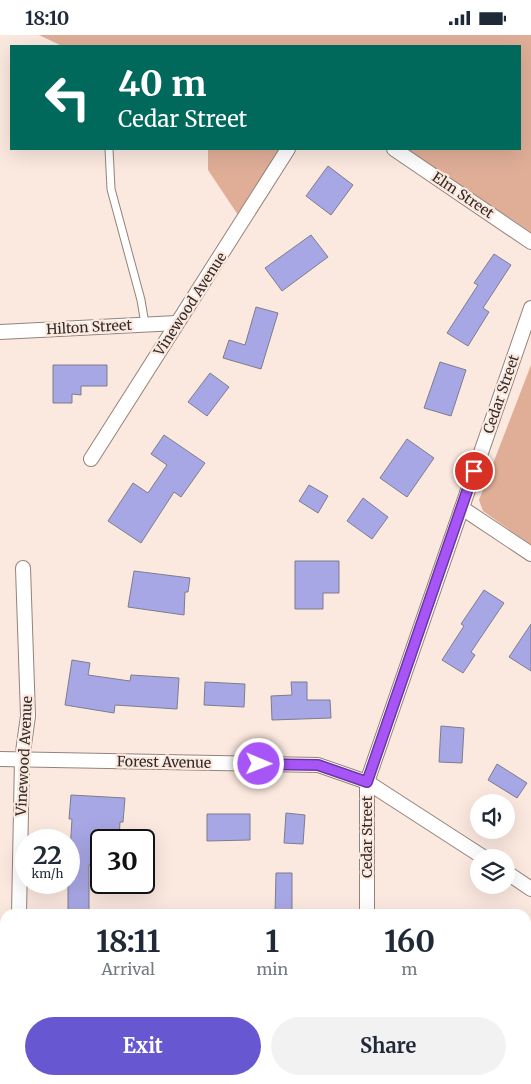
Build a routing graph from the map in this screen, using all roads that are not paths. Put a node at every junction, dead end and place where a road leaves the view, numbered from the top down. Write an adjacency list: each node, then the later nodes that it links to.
1 (109, 150): 7 (lane)
2 (287, 150): 6 (street, Vinewood Avenue)
3 (395, 150): 4 (street, Elm Street)
4 (531, 242)
5 (531, 308): 10 (street, Cedar Street)
6 (178, 323): 7 (street, Hilton Street); 9 (street, Vinewood Avenue)
7 (145, 324): 8 (street, Hilton Street)
8 (0, 332)
9 (91, 459)
10 (462, 508): 11 (street); 15 (street, Cedar Street)
11 (531, 554)
12 (23, 568): 14 (street, Vinewood Avenue)
13 (0, 759): 14 (street, Forest Avenue)
14 (22, 759): 15 (street, Forest Avenue); 19 (street, Vinewood Avenue)
15 (367, 782): 16 (street, Forest Avenue); 20 (street, Cedar Street)
16 (471, 849)
17 (515, 878): 18 (street)
18 (531, 889)
19 (19, 909)
20 (367, 909)

